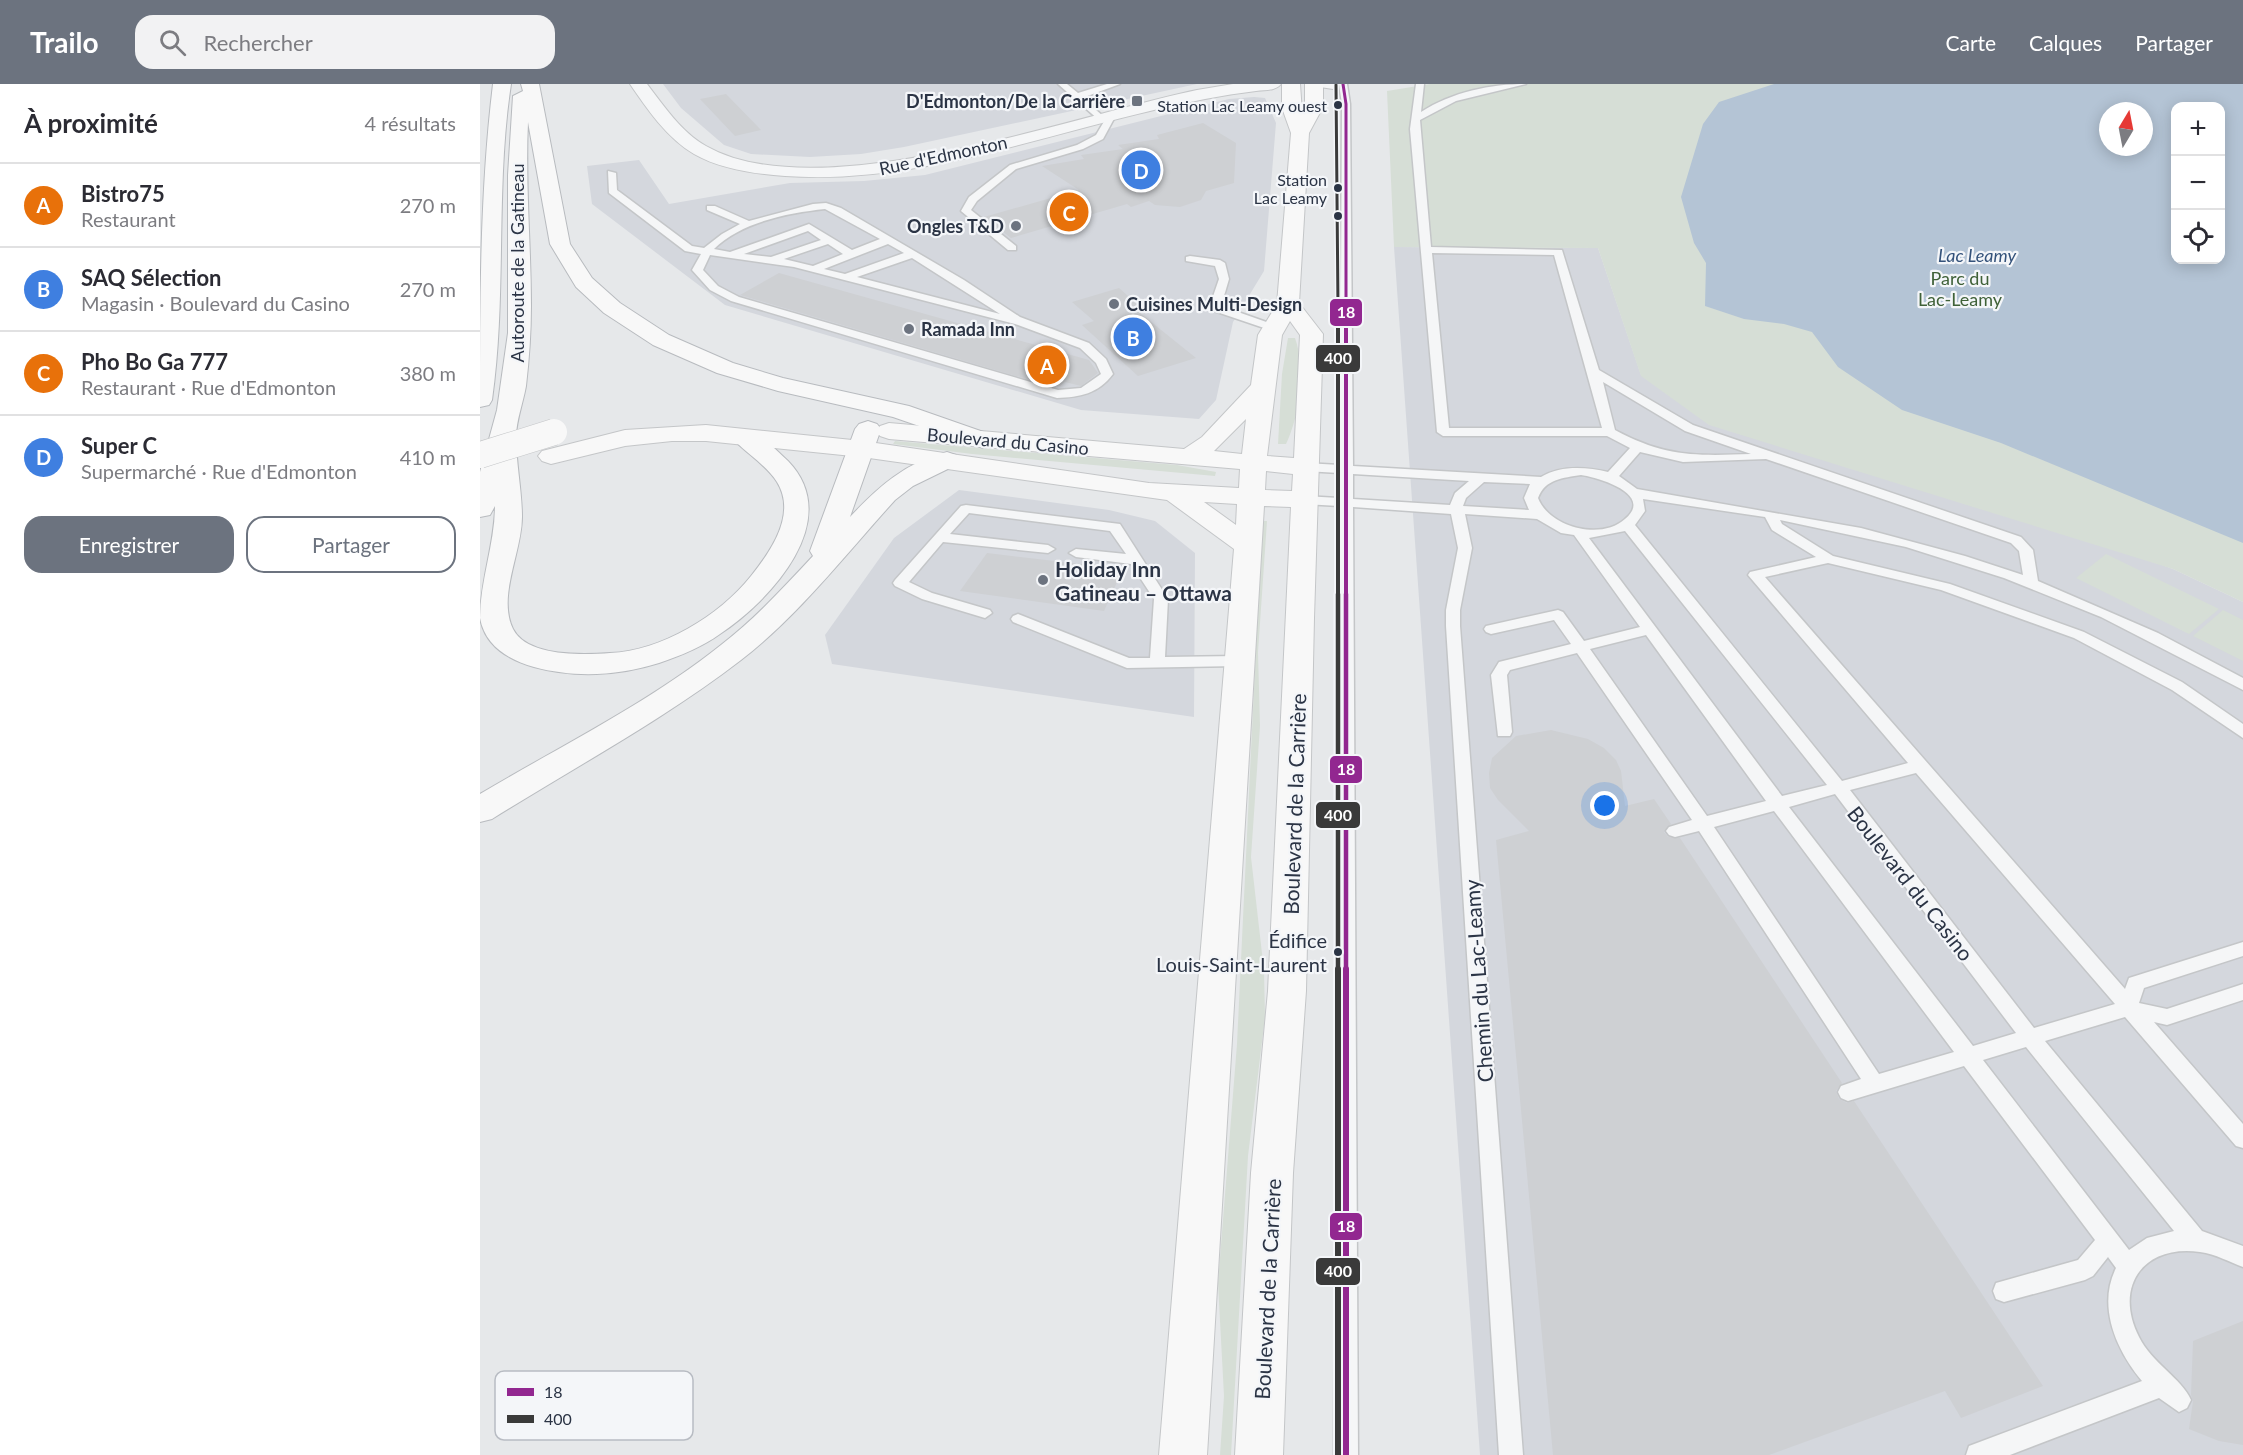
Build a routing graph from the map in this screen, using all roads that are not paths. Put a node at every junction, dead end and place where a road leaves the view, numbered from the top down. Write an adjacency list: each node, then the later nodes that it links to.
1 (525, 84): 45 (main road, Autoroute de la Gatineau)
2 (530, 84): 47 (main road)
3 (638, 84): 16 (street, Rue d'Edmonton)
4 (1062, 84): 15 (lane)
5 (1116, 84): 15 (lane)
6 (1273, 84): 16 (street, Rue d'Edmonton)
7 (1291, 84): 19 (main road)
8 (1314, 84): 19 (main road)
9 (1326, 84): 10 (street)
10 (1333, 84)
11 (1343, 84): 56 (lane)
12 (1420, 84): 17 (lane)
13 (1522, 84): 17 (lane)
14 (500, 92): 18 (main road); 42 (main road, Autoroute de la Gatineau)
15 (1075, 97): 16 (lane)
16 (1106, 116): 25 (lane)
17 (1415, 120): 26 (lane)
18 (480, 130)
19 (1300, 133): 35 (main road)
20 (611, 173): 27 (lane)
21 (711, 208): 22 (lane)
22 (750, 225): 24 (lane); 27 (lane)
23 (830, 240): 28 (lane); 30 (lane); 32 (lane)
24 (888, 240): 28 (lane); 29 (lane)
25 (1012, 248)
26 (1425, 250): 40 (lane); 43 (lane)
27 (707, 252): 30 (lane); 38 (lane)
28 (851, 254): 33 (lane)
29 (912, 254): 34 (lane); 36 (lane)
30 (729, 255): 32 (lane)
31 (1190, 259): 37 (lane)
32 (768, 261): 33 (lane)
33 (814, 269): 34 (lane)
34 (848, 277): 36 (lane)
35 (1288, 304): 37 (main road); 55 (main road, Boulevard de la Carrière)
36 (1025, 324): 38 (lane)
37 (1274, 328): 41 (main road)
38 (1106, 366): 39 (lane)
39 (1091, 371)
40 (1594, 372): 43 (lane); 51 (lane)
41 (1261, 389): 52 (main road); 54 (main road)
42 (480, 400)
43 (1609, 432): 49 (lane)
44 (745, 437): 45 (main road); 46 (main road, Boulevard du Casino); 48 (main road, Boulevard du Casino)
45 (504, 438): 67 (main road, Autoroute de la Gatineau)
46 (865, 439): 47 (main road, Boulevard du Casino); 48 (main road, Boulevard du Casino); 53 (main road, Boulevard du Casino); 79 (main road)
47 (983, 440): 52 (main road, Boulevard du Casino)
48 (553, 444): 50 (main road, Boulevard du Casino, bridge); 59 (main road, Boulevard du Casino)
49 (1637, 448): 51 (lane); 57 (lane)
50 (480, 455)
51 (1774, 457): 80 (lane)
52 (1188, 458): 54 (main road, Boulevard du Casino)
53 (946, 460): 62 (main road, Boulevard du Casino); 79 (main road)
54 (1254, 464): 55 (main road, Boulevard du Casino); 63 (main road)
55 (1305, 467): 56 (lane, Boulevard du Casino); 64 (main road, Boulevard de la Carrière)
56 (1347, 470): 58 (lane, Boulevard du Casino); 65 (lane)
57 (1611, 477): 60 (lane); 61 (lane)
58 (1480, 478): 60 (lane, Boulevard du Casino); 68 (lane)
59 (480, 479)
60 (1541, 481): 69 (lane)
61 (1634, 492): 66 (lane); 71 (lane)
62 (1176, 494): 63 (main road, Boulevard du Casino); 74 (main road)
63 (1251, 498): 64 (main road, Boulevard du Casino); 74 (main road)
64 (1304, 500): 65 (lane, Boulevard du Casino); 113 (main road, Boulevard de la Carrière)
65 (1347, 502): 68 (lane, Boulevard du Casino); 114 (lane)
66 (1675, 503): 70 (lane); 71 (lane)
67 (480, 509)
68 (1457, 509): 69 (lane, Boulevard du Casino); 115 (lane, Chemin du Lac-Leamy)
69 (1537, 514): 72 (lane)
70 (1770, 514): 77 (lane); 80 (lane)
71 (1633, 519): 72 (lane); 94 (lane, Boulevard du Casino)
72 (1579, 533): 84 (lane)
73 (939, 537): 75 (lane); 78 (lane); 81 (lane)
74 (1246, 545): 88 (main road)
75 (1048, 549)
76 (1076, 553): 78 (lane)
77 (1828, 559): 92 (lane); 93 (lane)
78 (1137, 560): 87 (lane)
79 (816, 569): 96 (main road)
80 (2031, 584): 86 (lane)
81 (985, 613)
82 (1018, 619): 87 (lane)
83 (1491, 629): 85 (lane)
84 (1648, 630): 85 (lane); 95 (lane)
85 (1578, 648): 91 (lane); 97 (lane)
86 (2199, 659): 89 (lane); 90 (lane)
87 (1157, 660): 88 (lane)
88 (1238, 661): 112 (main road)
89 (2185, 668)
90 (2243, 685)
91 (1504, 732)
92 (2243, 732)
93 (1919, 766): 94 (lane); 101 (lane)
94 (1838, 788): 95 (lane); 102 (lane, Boulevard du Casino)
95 (1778, 804): 97 (lane); 103 (lane)
96 (480, 810)
97 (1702, 822): 98 (lane); 104 (lane)
98 (1675, 831)
99 (2243, 949): 101 (lane)
100 (2243, 992): 101 (lane)
101 (2128, 1008): 102 (lane); 106 (lane)
102 (2029, 1036): 103 (lane); 108 (lane, Boulevard du Casino)
103 (1966, 1056): 104 (lane); 107 (lane)
104 (1875, 1084): 105 (lane)
105 (1848, 1092)
106 (2243, 1139)
107 (2108, 1240): 110 (lane); 111 (lane)
108 (2196, 1241): 109 (lane); 110 (lane)
109 (2243, 1257)
110 (2127, 1265): 116 (lane)
111 (2004, 1292)
112 (1183, 1455)
113 (1259, 1455)
114 (1346, 1455)
115 (1511, 1455)
116 (1978, 1455)

